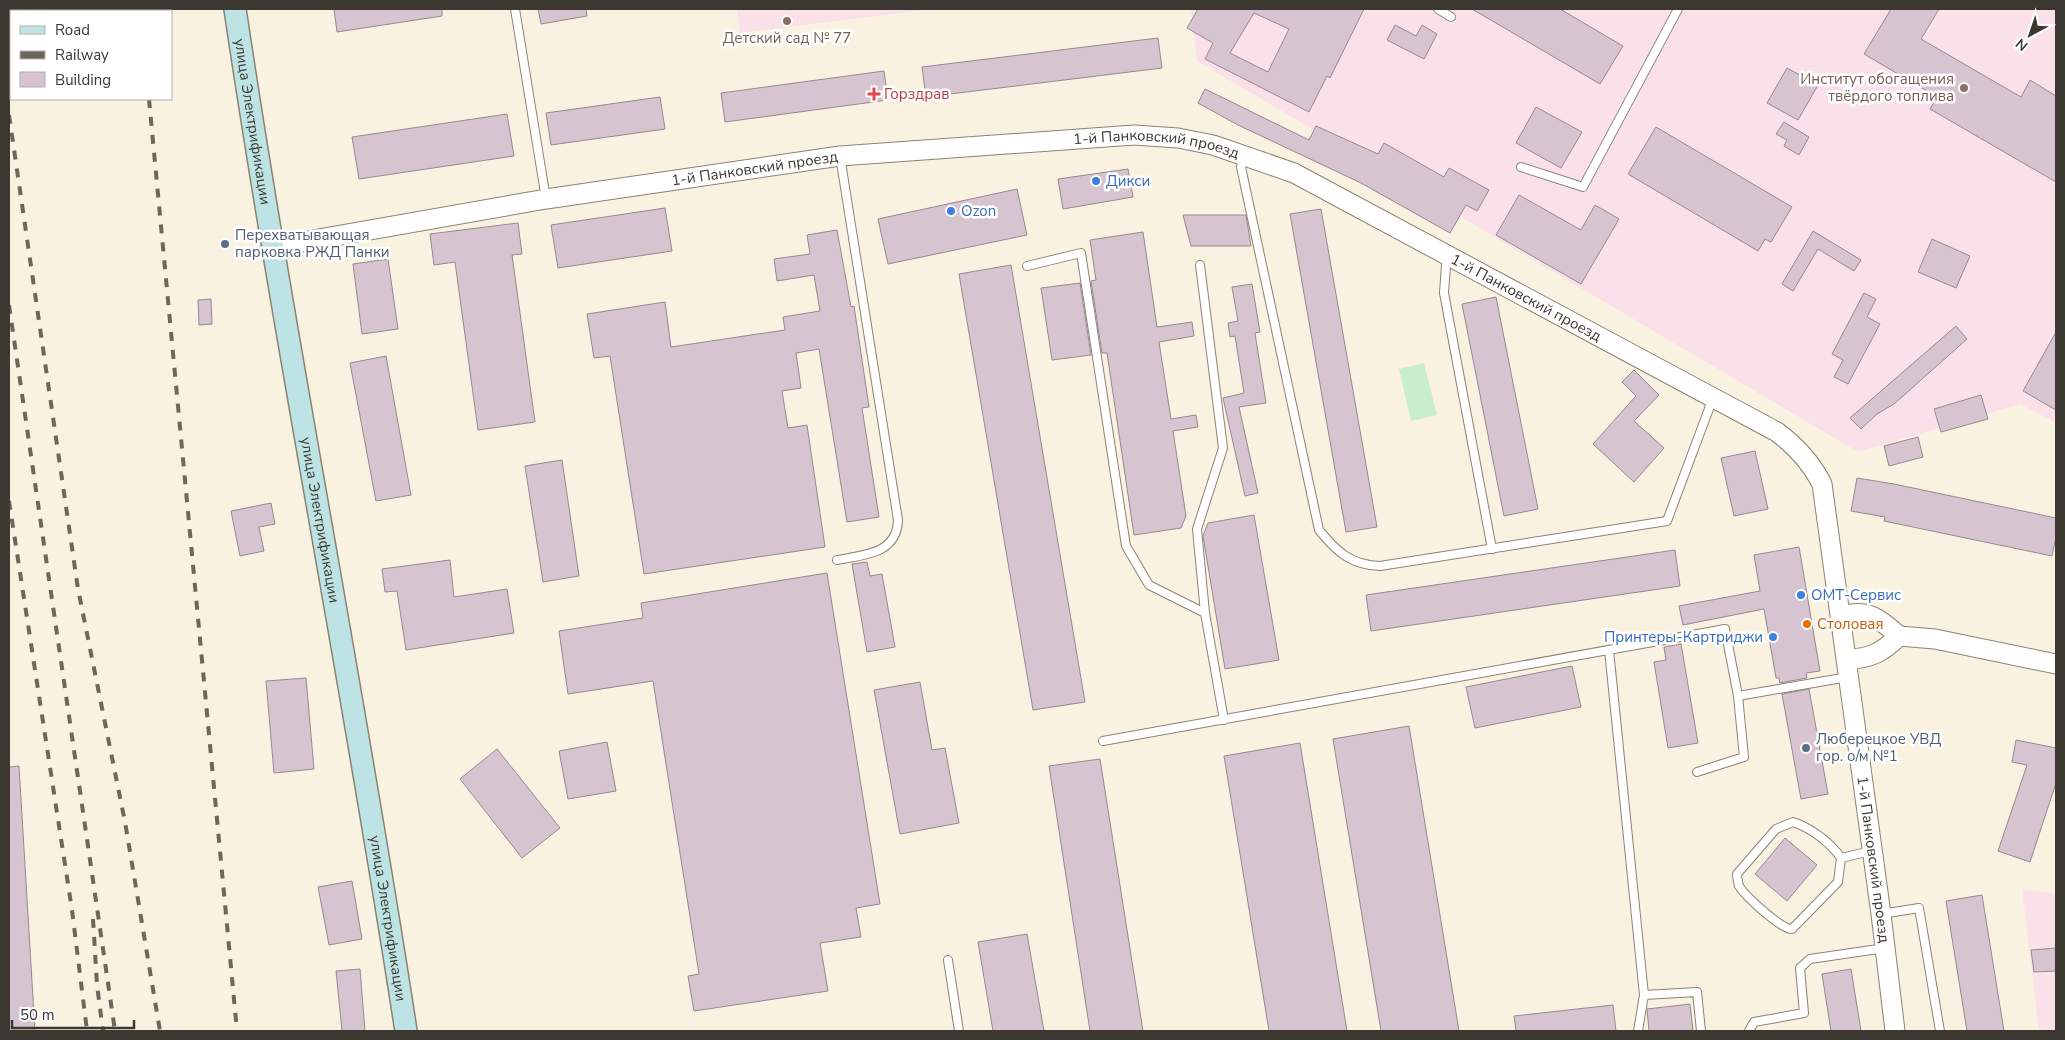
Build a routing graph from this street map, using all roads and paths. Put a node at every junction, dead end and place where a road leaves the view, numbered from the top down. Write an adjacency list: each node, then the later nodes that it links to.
1 (235, 9): 10 (main road, улица Электрификации)
2 (514, 9): 9 (lane)
3 (1438, 9): 5 (lane)
4 (1678, 9): 8 (lane)
5 (1451, 17)
6 (1245, 155): 7 (street, 1-й Панковский проезд); 11 (street, 1-й Панковский проезд); 15 (lane)
7 (840, 156): 9 (street, 1-й Панковский проезд); 16 (lane)
8 (1520, 167)
9 (546, 200): 10 (street, 1-й Панковский проезд)
10 (273, 247): 33 (main road, улица Электрификации)
11 (1450, 256): 14 (street, 1-й Панковский проезд); 15 (lane)
12 (1200, 265): 17 (lane)
13 (1027, 266): 17 (lane)
14 (1713, 398): 15 (lane); 18 (street, 1-й Панковский проезд)
15 (1492, 549)
16 (837, 560)
17 (1205, 613): 24 (lane)
18 (1842, 616): 19 (street); 22 (street, 1-й Панковский проезд)
19 (1899, 636): 21 (street); 22 (street)
20 (1609, 650): 23 (lane); 24 (lane); 32 (lane)
21 (2056, 664)
22 (1848, 668): 23 (lane); 27 (street, 1-й Панковский проезд)
23 (1738, 696): 26 (lane)
24 (1224, 720): 25 (lane)
25 (1103, 742)
26 (1697, 772)
27 (1873, 851): 28 (lane); 29 (street, 1-й Панковский проезд)
28 (1841, 858): 28 (lane)
29 (1882, 914): 30 (street, 1-й Панковский проезд); 39 (lane)
30 (1886, 948): 37 (lane); 38 (street, 1-й Панковский проезд)
31 (948, 960): 34 (lane)
32 (1644, 996): 35 (lane); 36 (lane)
33 (406, 1031)
34 (959, 1031)
35 (1638, 1031)
36 (1702, 1031)
37 (1749, 1031)
38 (1895, 1031)
39 (1940, 1031)

